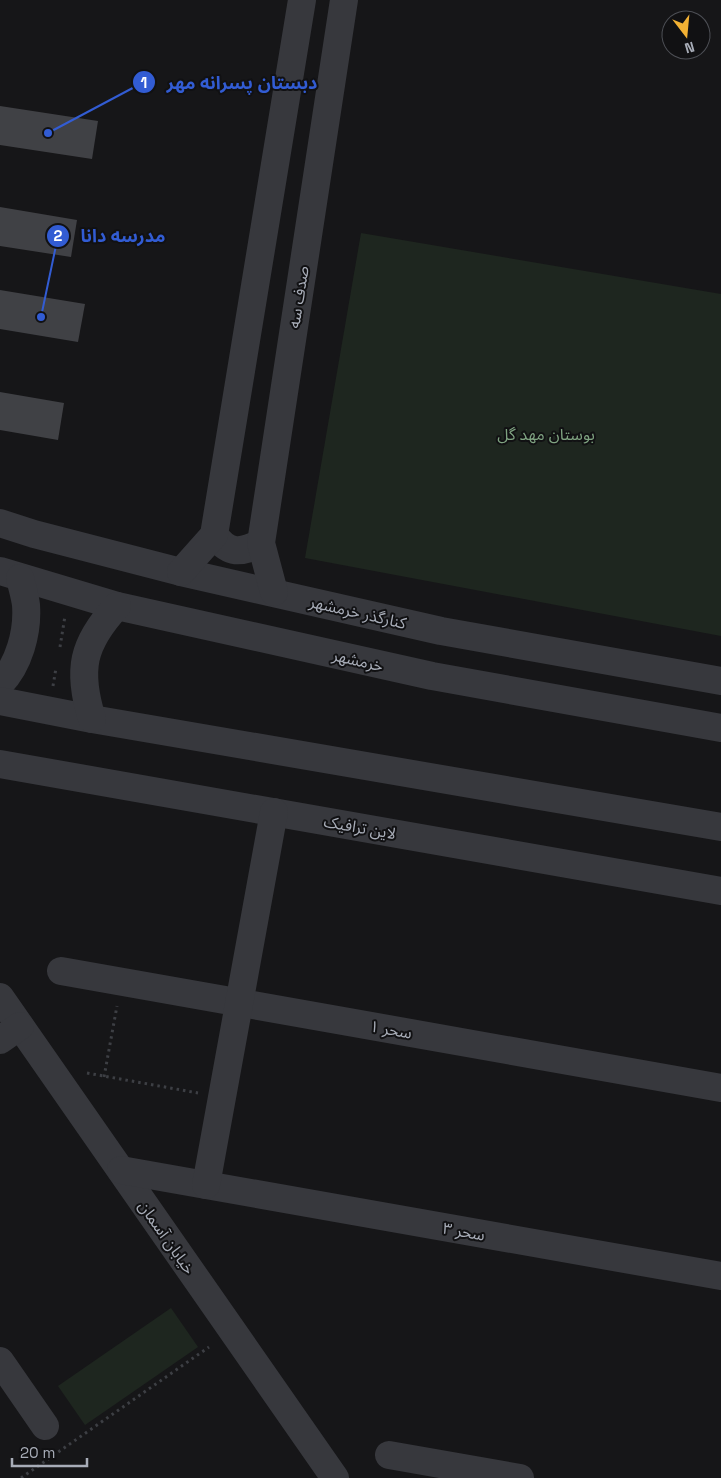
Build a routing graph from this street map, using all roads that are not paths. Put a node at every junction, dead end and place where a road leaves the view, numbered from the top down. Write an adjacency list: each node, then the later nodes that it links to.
1 (302, 0): 4 (street)
2 (344, 0): 5 (street, صدف سه)
3 (0, 522): 6 (street, کنارگذر خرمشهر)
4 (214, 535): 5 (street); 6 (street)
5 (260, 543): 8 (street, صدف سه)
6 (181, 572): 8 (street, کنارگذر خرمشهر)
7 (10, 575): 9 (street, خرمشهر); 11 (street)
8 (274, 592): 10 (street, کنارگذر خرمشهر)
9 (117, 606): 13 (street); 14 (street, خرمشهر)
10 (721, 681)
11 (0, 684)
12 (0, 702): 13 (street)
13 (92, 719): 17 (street)
14 (721, 728)
15 (0, 764): 16 (street, لاین ترافیک)
16 (274, 812): 18 (street, لاین ترافیک); 21 (street)
17 (721, 827)
18 (721, 891)
19 (61, 970): 21 (street, سحر ۱)
20 (0, 997): 22 (street, خیابان آسمان)
21 (240, 1002): 23 (street, سحر ۱); 25 (street)
22 (10, 1033): 24 (street, خیابان آسمان)
23 (721, 1088)
24 (121, 1170): 25 (street, سحر ۳); 30 (street, خیابان آسمان)
25 (206, 1185): 26 (street, سحر ۳)
26 (721, 1276)
27 (0, 1361): 28 (street)
28 (45, 1426)
29 (389, 1455): 31 (street)
30 (335, 1478)
31 (520, 1478)

